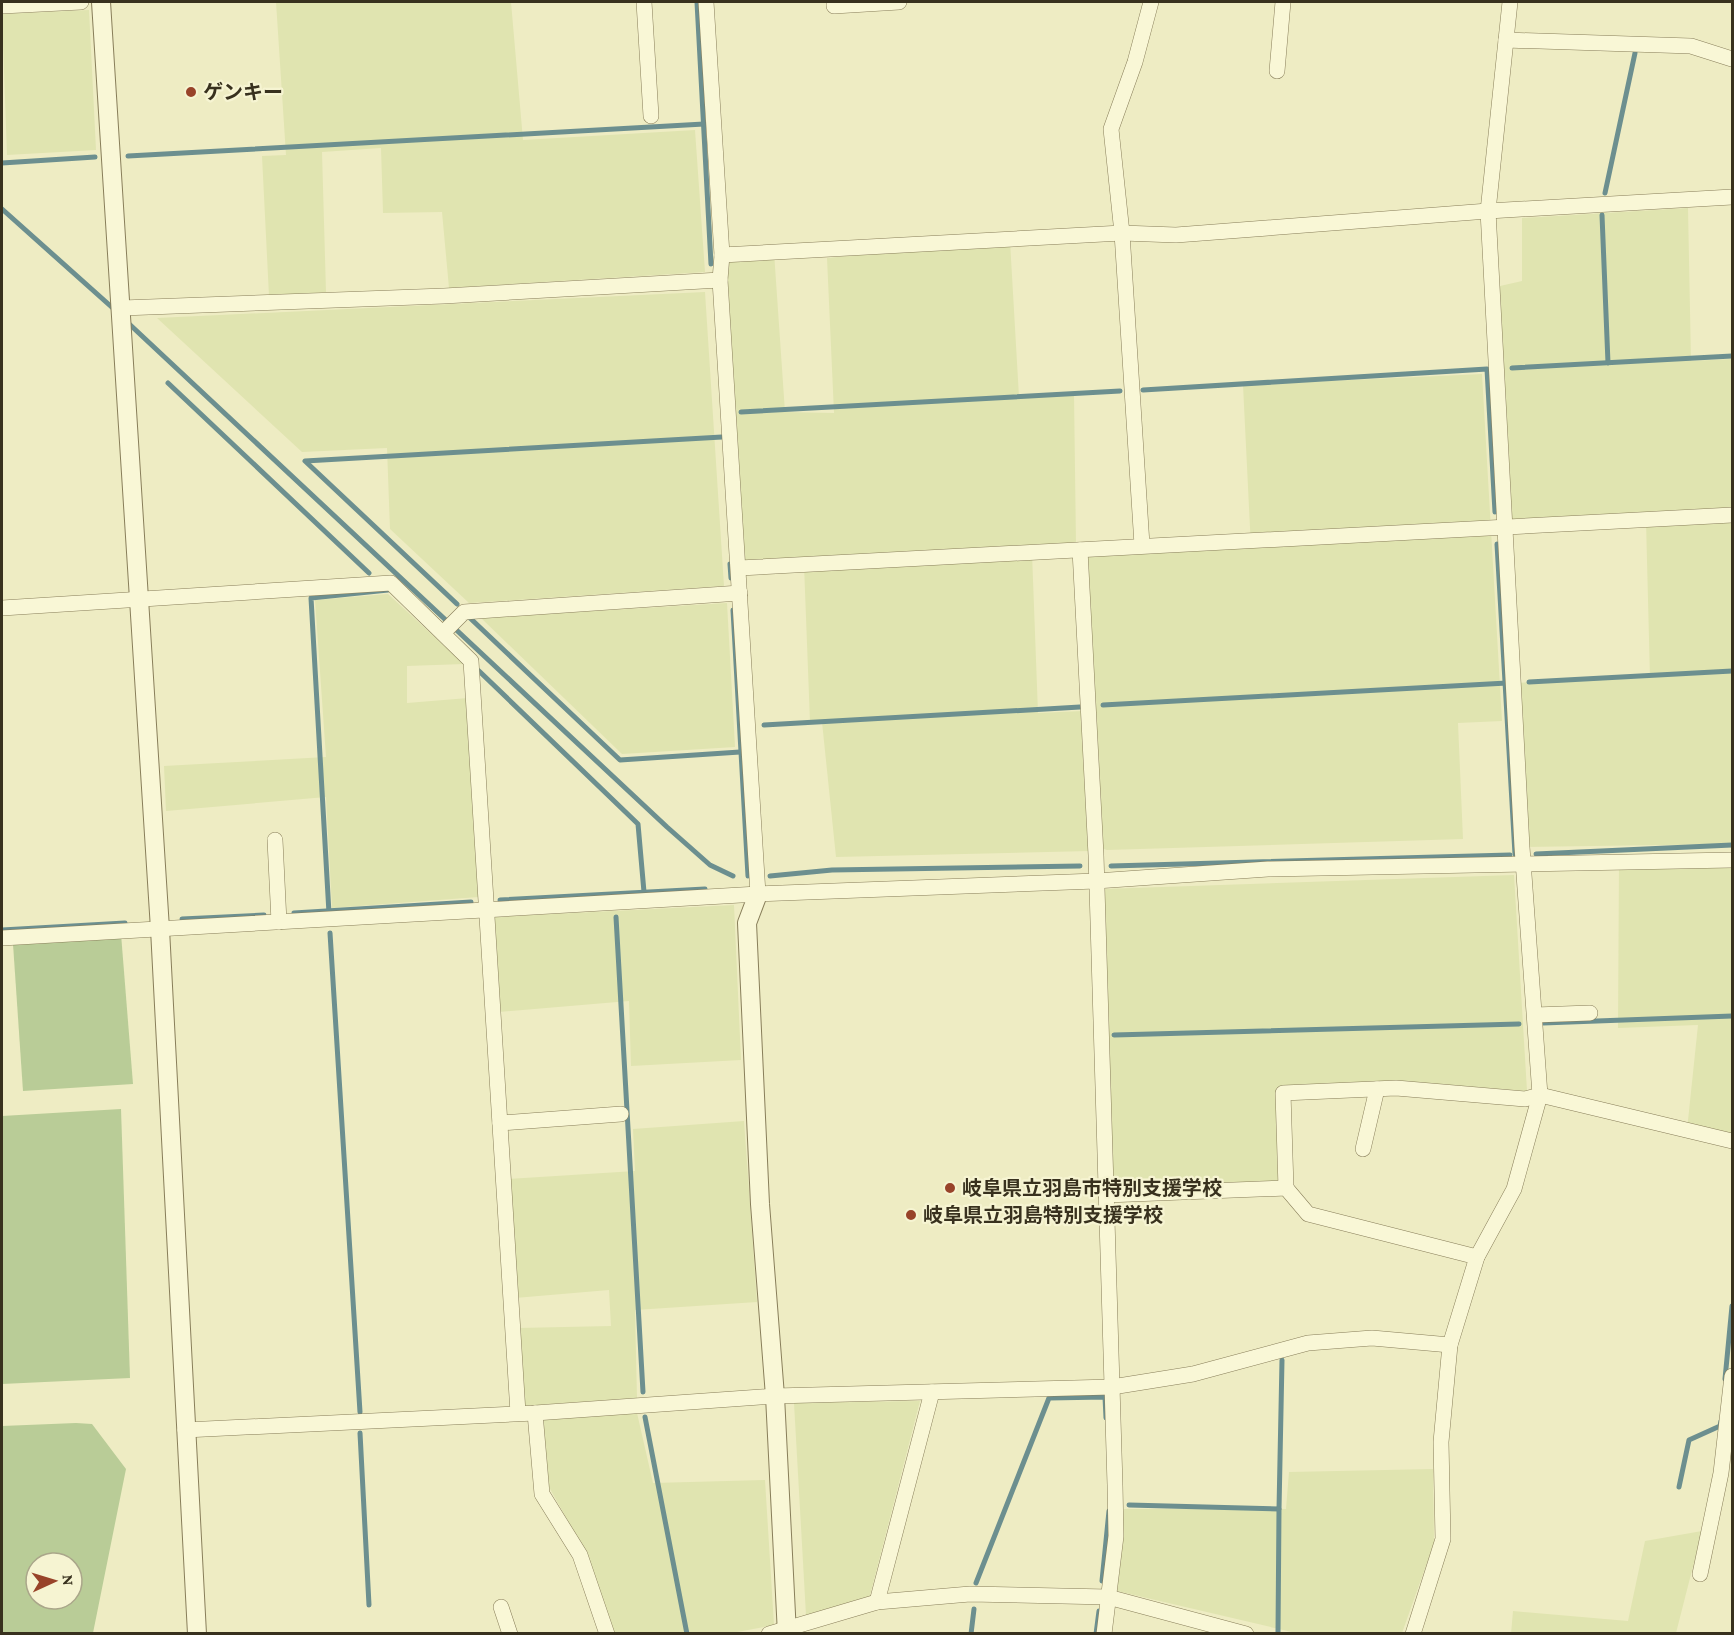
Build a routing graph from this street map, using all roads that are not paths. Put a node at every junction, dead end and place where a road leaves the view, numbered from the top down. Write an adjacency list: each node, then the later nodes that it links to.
1 (81, 2): 10 (street)
2 (101, 2): 20 (street)
3 (644, 2): 14 (street)
4 (706, 2): 18 (street)
5 (834, 2): 6 (street)
6 (899, 2)
7 (1151, 2): 17 (street)
8 (1283, 2): 13 (street)
9 (1510, 2): 11 (street)
10 (2, 6)
11 (1506, 40): 12 (street); 16 (street)
12 (1732, 59)
13 (1277, 71)
14 (651, 116)
15 (1732, 197): 16 (street)
16 (1488, 211): 17 (street); 22 (street)
17 (1122, 233): 18 (street); 23 (street)
18 (722, 255): 19 (street)
19 (720, 280): 20 (street); 25 (street)
20 (122, 315): 27 (street)
21 (1732, 515): 22 (street)
22 (1506, 528): 23 (street); 32 (street)
23 (1142, 545): 24 (street)
24 (1080, 550): 25 (street); 33 (street)
25 (739, 568): 26 (street)
26 (740, 593): 29 (street); 34 (street)
27 (140, 599): 28 (street); 29 (street); 37 (street)
28 (2, 608)
29 (445, 631): 35 (street)
30 (275, 840): 36 (street)
31 (1732, 860): 32 (street)
32 (1524, 865): 33 (street); 40 (street)
33 (1096, 880): 34 (street); 48 (street)
34 (758, 894): 35 (street); 54 (street)
35 (486, 909): 36 (street); 44 (street)
36 (279, 922): 37 (street)
37 (160, 929): 38 (street); 57 (street)
38 (2, 938)
39 (1590, 1013): 40 (street)
40 (1535, 1016): 42 (street)
41 (1377, 1089): 42 (street); 46 (street); 47 (street)
42 (1540, 1095): 45 (street); 49 (street)
43 (621, 1114): 44 (street)
44 (500, 1123): 55 (street)
45 (1732, 1141)
46 (1363, 1149)
47 (1286, 1188): 48 (street); 49 (street)
48 (1106, 1195): 52 (street)
49 (1477, 1257): 50 (street)
50 (1450, 1344): 52 (street); 68 (street)
51 (1732, 1376): 58 (street)
52 (1112, 1387): 53 (street); 59 (street)
53 (932, 1392): 54 (street); 60 (street)
54 (776, 1396): 56 (street); 62 (street)
55 (518, 1413): 56 (street); 57 (street)
56 (535, 1413): 65 (street)
57 (185, 1430): 63 (street)
58 (1701, 1574)
59 (1108, 1597): 60 (street); 66 (street); 67 (street)
60 (877, 1602): 62 (street)
61 (501, 1607): 64 (street)
62 (781, 1632)
63 (197, 1634)
64 (510, 1634)
65 (607, 1634)
66 (1104, 1634)
67 (1246, 1634)
68 (1413, 1634)

